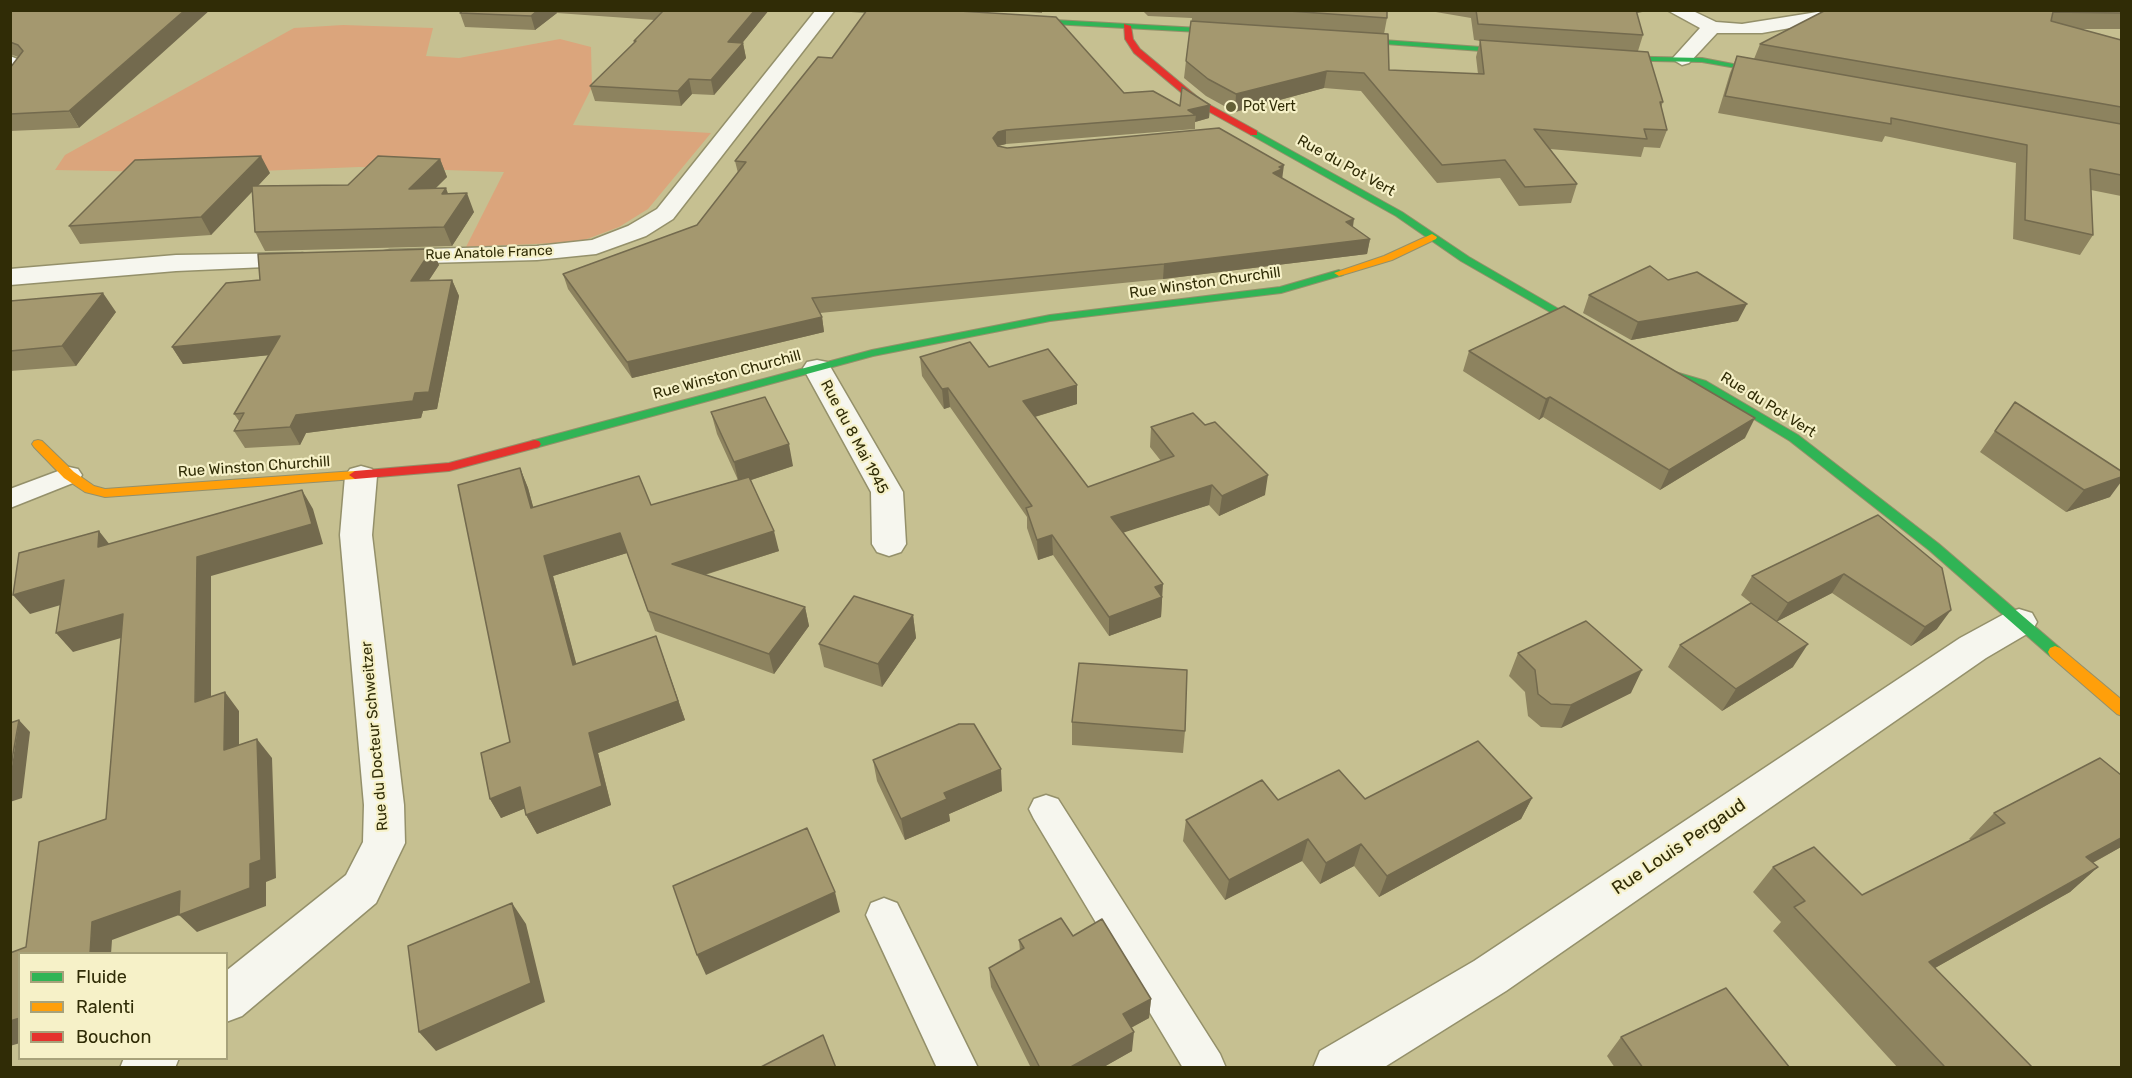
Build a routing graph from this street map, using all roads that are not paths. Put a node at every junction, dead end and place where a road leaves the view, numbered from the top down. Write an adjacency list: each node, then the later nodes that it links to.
1 (826, 10): 20 (street, Rue Anatole France)
2 (842, 10): 5 (street)
3 (1676, 10): 8 (street)
4 (1863, 10): 8 (street)
5 (932, 15)
6 (1003, 19): 7 (street)
7 (1127, 26): 9 (street); 17 (street, Rue du Pot Vert)
8 (1713, 27): 13 (street)
9 (1252, 33)
10 (1324, 38): 11 (street)
11 (1535, 53)
12 (1592, 57): 13 (street)
13 (1682, 60): 15 (street)
14 (10, 62): 16 (street)
15 (1795, 77)
16 (10, 81)
17 (1240, 128): 18 (street); 19 (street, Rue du Pot Vert)
18 (1219, 134)
19 (1432, 237): 23 (street, Rue du Pot Vert); 25 (street, Rue Winston Churchill)
20 (363, 258)
21 (327, 259): 22 (street)
22 (10, 277)
23 (1609, 341)
24 (1630, 353): 31 (street, Rue du Pot Vert)
25 (817, 368): 28 (street, Rue Winston Churchill); 30 (street, Rue du 8 Mai 1945)
26 (38, 444): 27 (street, Rue Winston Churchill)
27 (69, 475): 28 (street, Rue Winston Churchill); 29 (lane)
28 (361, 476): 35 (street, Rue du Docteur Schweitzer)
29 (10, 499)
30 (889, 544)
31 (2019, 622): 32 (street, Rue du Pot Vert); 38 (street, Rue Louis Pergaud)
32 (2121, 710)
33 (1046, 809): 37 (lane)
34 (884, 915): 36 (lane)
35 (228, 998)
36 (958, 1068)
37 (1206, 1068)
38 (1337, 1068)

